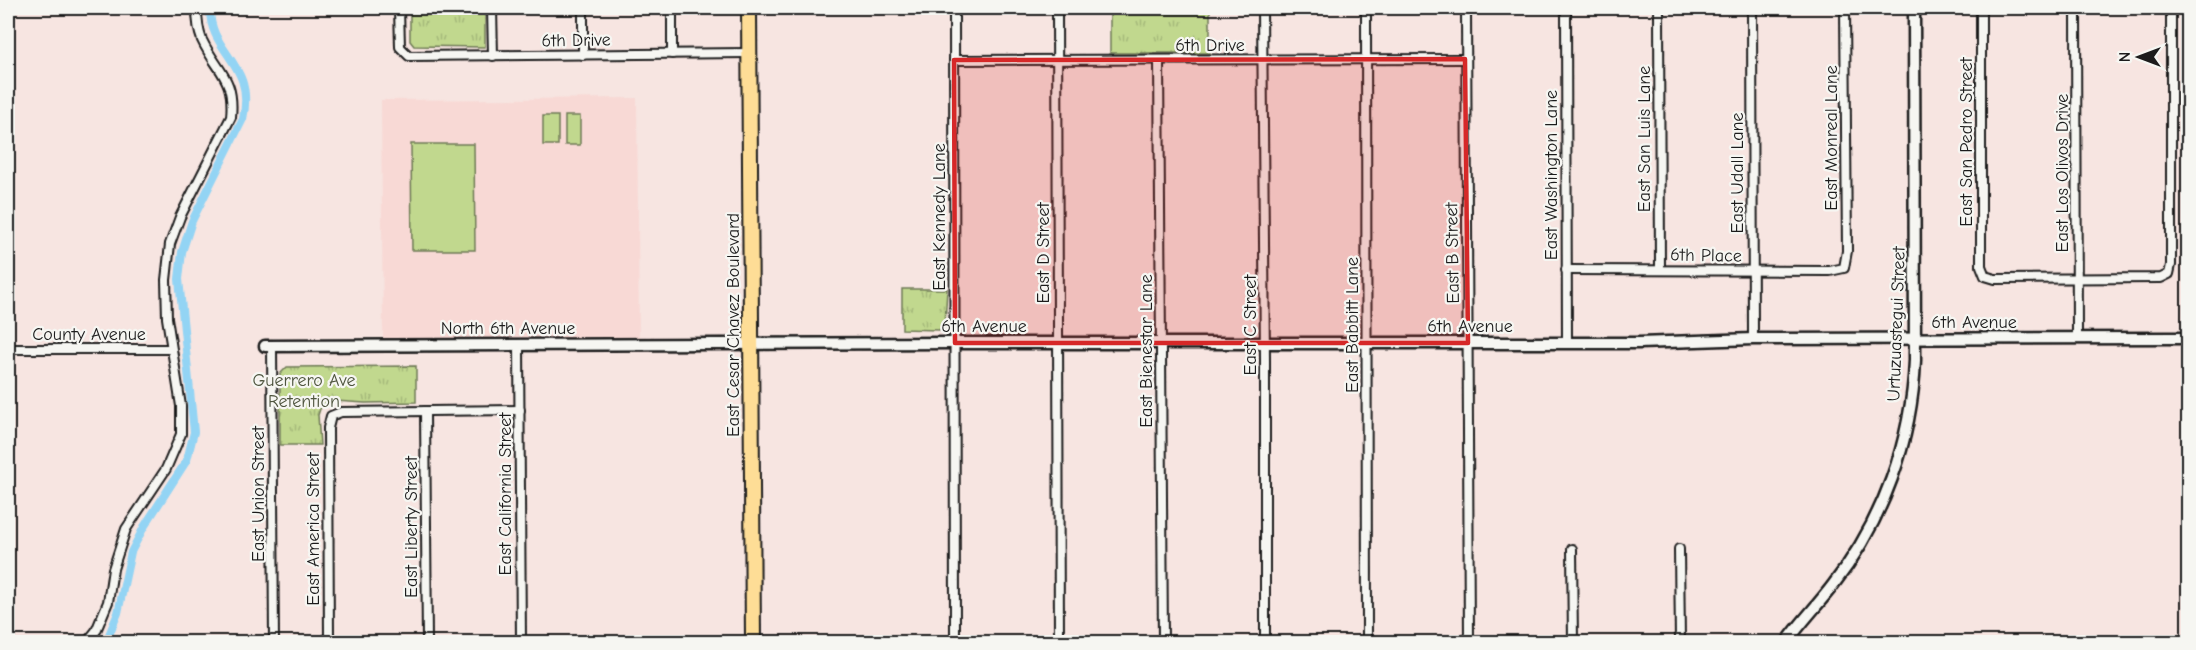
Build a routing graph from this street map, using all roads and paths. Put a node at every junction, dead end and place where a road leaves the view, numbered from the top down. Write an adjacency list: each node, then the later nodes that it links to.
1 (197, 8): 50 (street)
2 (399, 8): 23 (street, 6th Drive)
3 (492, 8): 23 (street)
4 (583, 8): 22 (street)
5 (672, 8): 21 (street)
6 (749, 8): 20 (highway, East Cesar Chavez Boulevard)
7 (954, 8): 26 (street, East Kennedy Lane)
8 (1057, 8): 27 (street, East D Street)
9 (1262, 8): 29 (street, East C Street)
10 (1366, 8): 24 (street, East Babbitt Lane)
11 (1466, 8): 25 (street, East B Street)
12 (1566, 8): 31 (street, East Washington Lane)
13 (1659, 8): 32 (street, East San Luis Lane)
14 (1752, 8): 33 (street, East Udall Lane)
15 (1845, 8): 30 (street, East Monreal Lane)
16 (1914, 8): 37 (street, Urtuzuastegui Street)
17 (1981, 8): 34 (street, East San Pedro Street)
18 (2076, 8): 34 (street, East Los Olivos Drive)
19 (2171, 8): 34 (street)
20 (749, 52): 21 (street, 6th Drive); 47 (highway, East Cesar Chavez Boulevard)
21 (672, 54): 22 (street, 6th Drive)
22 (583, 55): 23 (street, 6th Drive)
23 (493, 56)
24 (1366, 59): 25 (street, 6th Drive); 29 (street, 6th Drive); 43 (street, East Babbitt Lane)
25 (1465, 59): 44 (street, East B Street)
26 (954, 60): 27 (street, 6th Drive); 39 (street, East Kennedy Lane)
27 (1057, 60): 28 (street, 6th Drive); 40 (street, East D Street)
28 (1159, 60): 29 (street, 6th Drive); 41 (street, East Bienestar Lane)
29 (1262, 60): 42 (street, East C Street)
30 (1844, 268): 33 (street, 6th Place)
31 (1566, 270): 32 (street, 6th Place); 45 (street, East Washington Lane)
32 (1660, 270): 33 (street, 6th Place)
33 (1753, 271): 36 (street, East Udall Lane)
34 (2077, 278): 38 (street, East Los Olivos Drive)
35 (2188, 338): 38 (street, 6th Avenue)
36 (1753, 339): 37 (street, 6th Avenue); 45 (street, 6th Avenue)
37 (1915, 339): 38 (street, 6th Avenue); 69 (street, Urtuzuastegui Street)
38 (2077, 339)
39 (955, 342): 40 (street, 6th Avenue); 47 (street, 6th Avenue); 61 (street, East Kennedy Lane)
40 (1059, 343): 41 (street, 6th Avenue); 62 (street, East D Street)
41 (1161, 343): 42 (street, 6th Avenue); 63 (street, East Bienestar Lane)
42 (1265, 343): 43 (street, 6th Avenue); 64 (street, East C Street)
43 (1367, 343): 44 (street, 6th Avenue); 65 (street, East Babbitt Lane)
44 (1468, 343): 45 (street, 6th Avenue); 66 (street, East B Street)
45 (1567, 343)
46 (519, 344): 47 (street, North 6th Avenue); 48 (street, North 6th Avenue); 52 (street, East California Street)
47 (752, 344): 60 (highway, East Cesar Chavez Boulevard)
48 (269, 346): 56 (street, East Union Street)
49 (8, 349): 50 (street, County Avenue)
50 (171, 349): 55 (street)
51 (425, 411): 52 (street); 57 (street, East America Street); 58 (street, East Liberty Street)
52 (520, 411): 59 (street, East California Street)
53 (1572, 549): 67 (street)
54 (1679, 549): 68 (street)
55 (87, 642)
56 (274, 642)
57 (329, 642)
58 (427, 642)
59 (521, 642)
60 (753, 642)
61 (955, 642)
62 (1059, 642)
63 (1163, 642)
64 (1265, 642)
65 (1368, 642)
66 (1469, 642)
67 (1573, 642)
68 (1680, 642)
69 (1786, 642)

